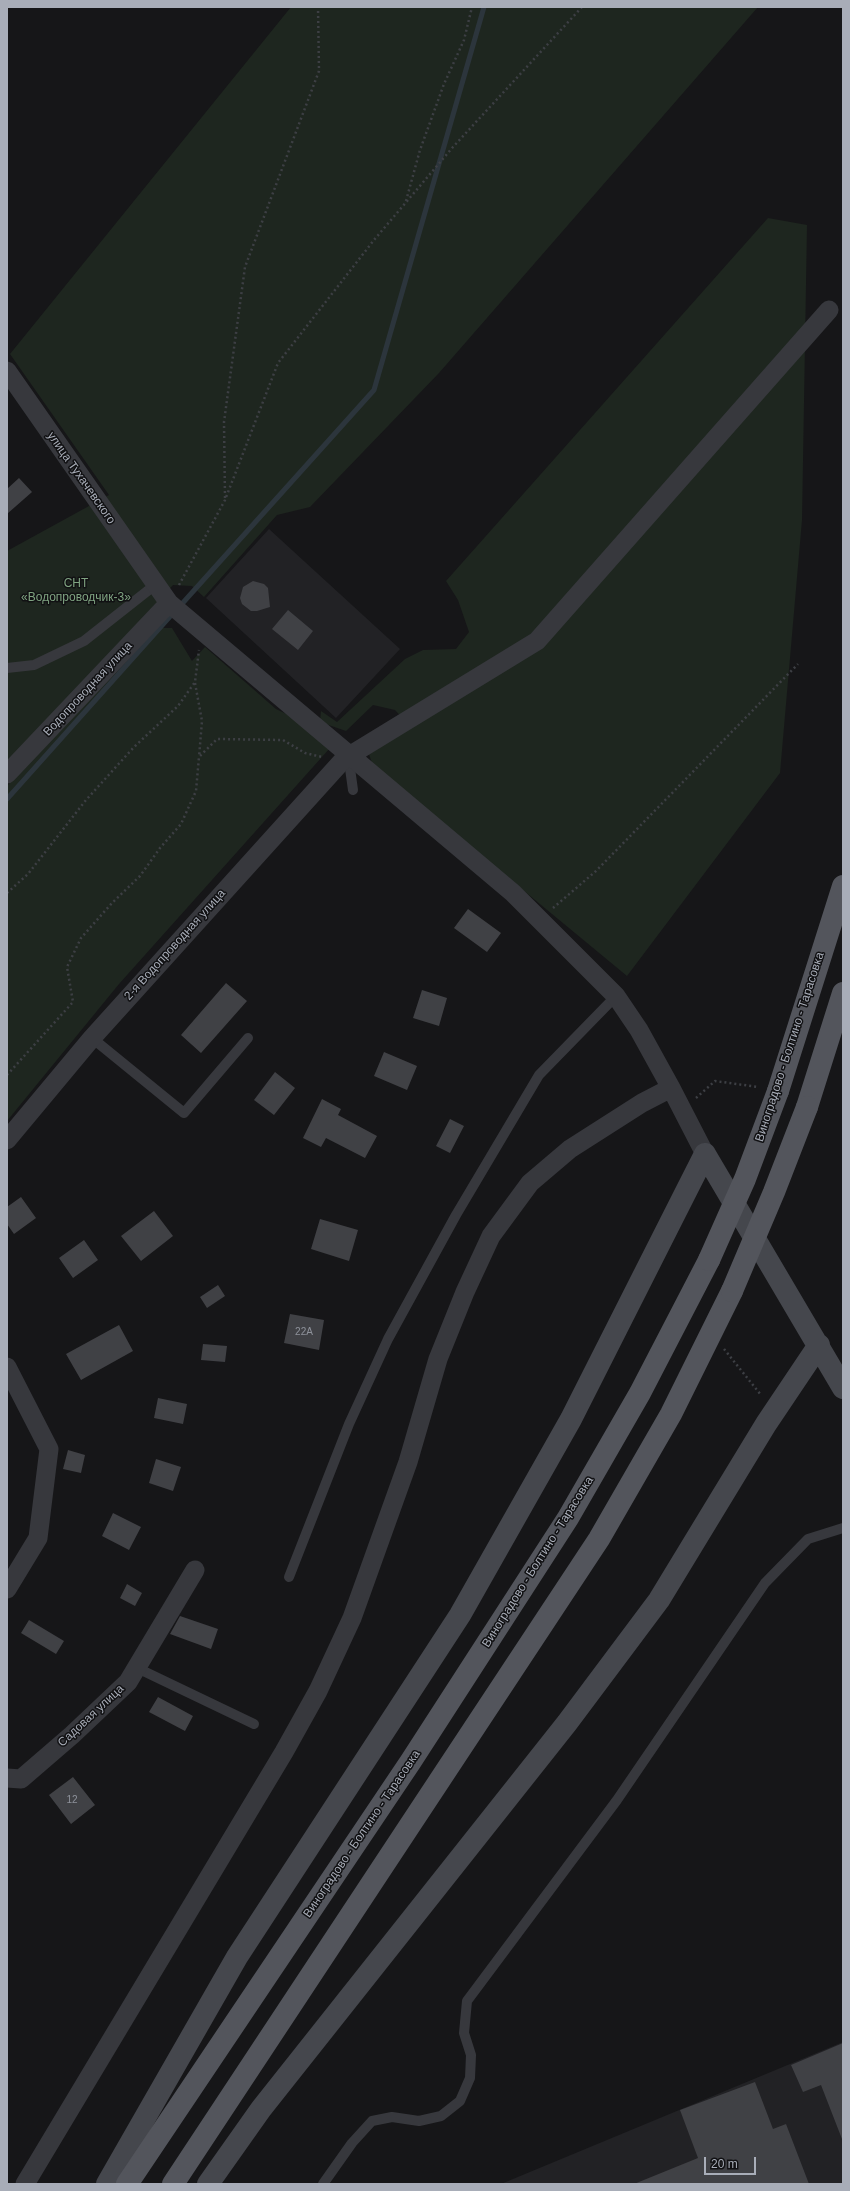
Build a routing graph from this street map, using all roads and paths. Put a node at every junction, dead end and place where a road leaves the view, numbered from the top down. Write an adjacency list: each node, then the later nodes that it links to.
1 (318, 7): 7 (path)
2 (472, 7): 4 (path)
3 (582, 7): 4 (path)
4 (405, 203): 7 (path)
5 (829, 310): 14 (street, 2-я Водопроводная улица)
6 (7, 371): 8 (street, улица Тухачевского)
7 (225, 500): 9 (path)
8 (155, 585): 9 (street, улица Тухачевского); 12 (lane)
9 (169, 603): 10 (street, улица Тухачевского); 16 (street, Водопроводная улица)
10 (201, 629): 13 (path); 14 (street, улица Тухачевского)
11 (798, 664): 20 (path)
12 (7, 668)
13 (195, 682): 15 (path); 19 (path)
14 (346, 756): 15 (path); 17 (lane); 20 (street, улица Тухачевского); 23 (street, 2-я Водопроводная улица)
15 (199, 757): 25 (path)
16 (7, 774)
17 (353, 790)
18 (843, 886): 27 (main road, Виноградово - Болтино - Тарасовка)
19 (7, 893)
20 (539, 920): 22 (street, улица Тухачевского)
21 (843, 993): 31 (main road, bridge)
22 (616, 996): 26 (street, улица Тухачевского); 38 (lane)
23 (92, 1038): 24 (lane); 29 (street, 2-я Водопроводная улица)
24 (248, 1038)
25 (7, 1076)
26 (671, 1088): 28 (street, улица Тухачевского); 43 (street)
27 (778, 1090): 28 (path); 45 (main road, Виноградово - Болтино - Тарасовка, bridge)
28 (682, 1110): 30 (street, улица Тухачевского)
29 (7, 1140)
30 (705, 1154): 32 (street); 44 (street)
31 (711, 1334): 35 (path); 46 (main road)
32 (819, 1345): 34 (street); 47 (street)
33 (7, 1367): 39 (street)
34 (843, 1388)
35 (761, 1395)
36 (843, 1528): 48 (lane)
37 (195, 1570): 40 (street, Садовая улица)
38 (289, 1577)
39 (7, 1589)
40 (135, 1667): 41 (lane); 42 (street, Садовая улица)
41 (254, 1724)
42 (7, 1778)
43 (25, 2184)
44 (107, 2184)
45 (127, 2184)
46 (173, 2184)
47 (208, 2184)
48 (323, 2184)

